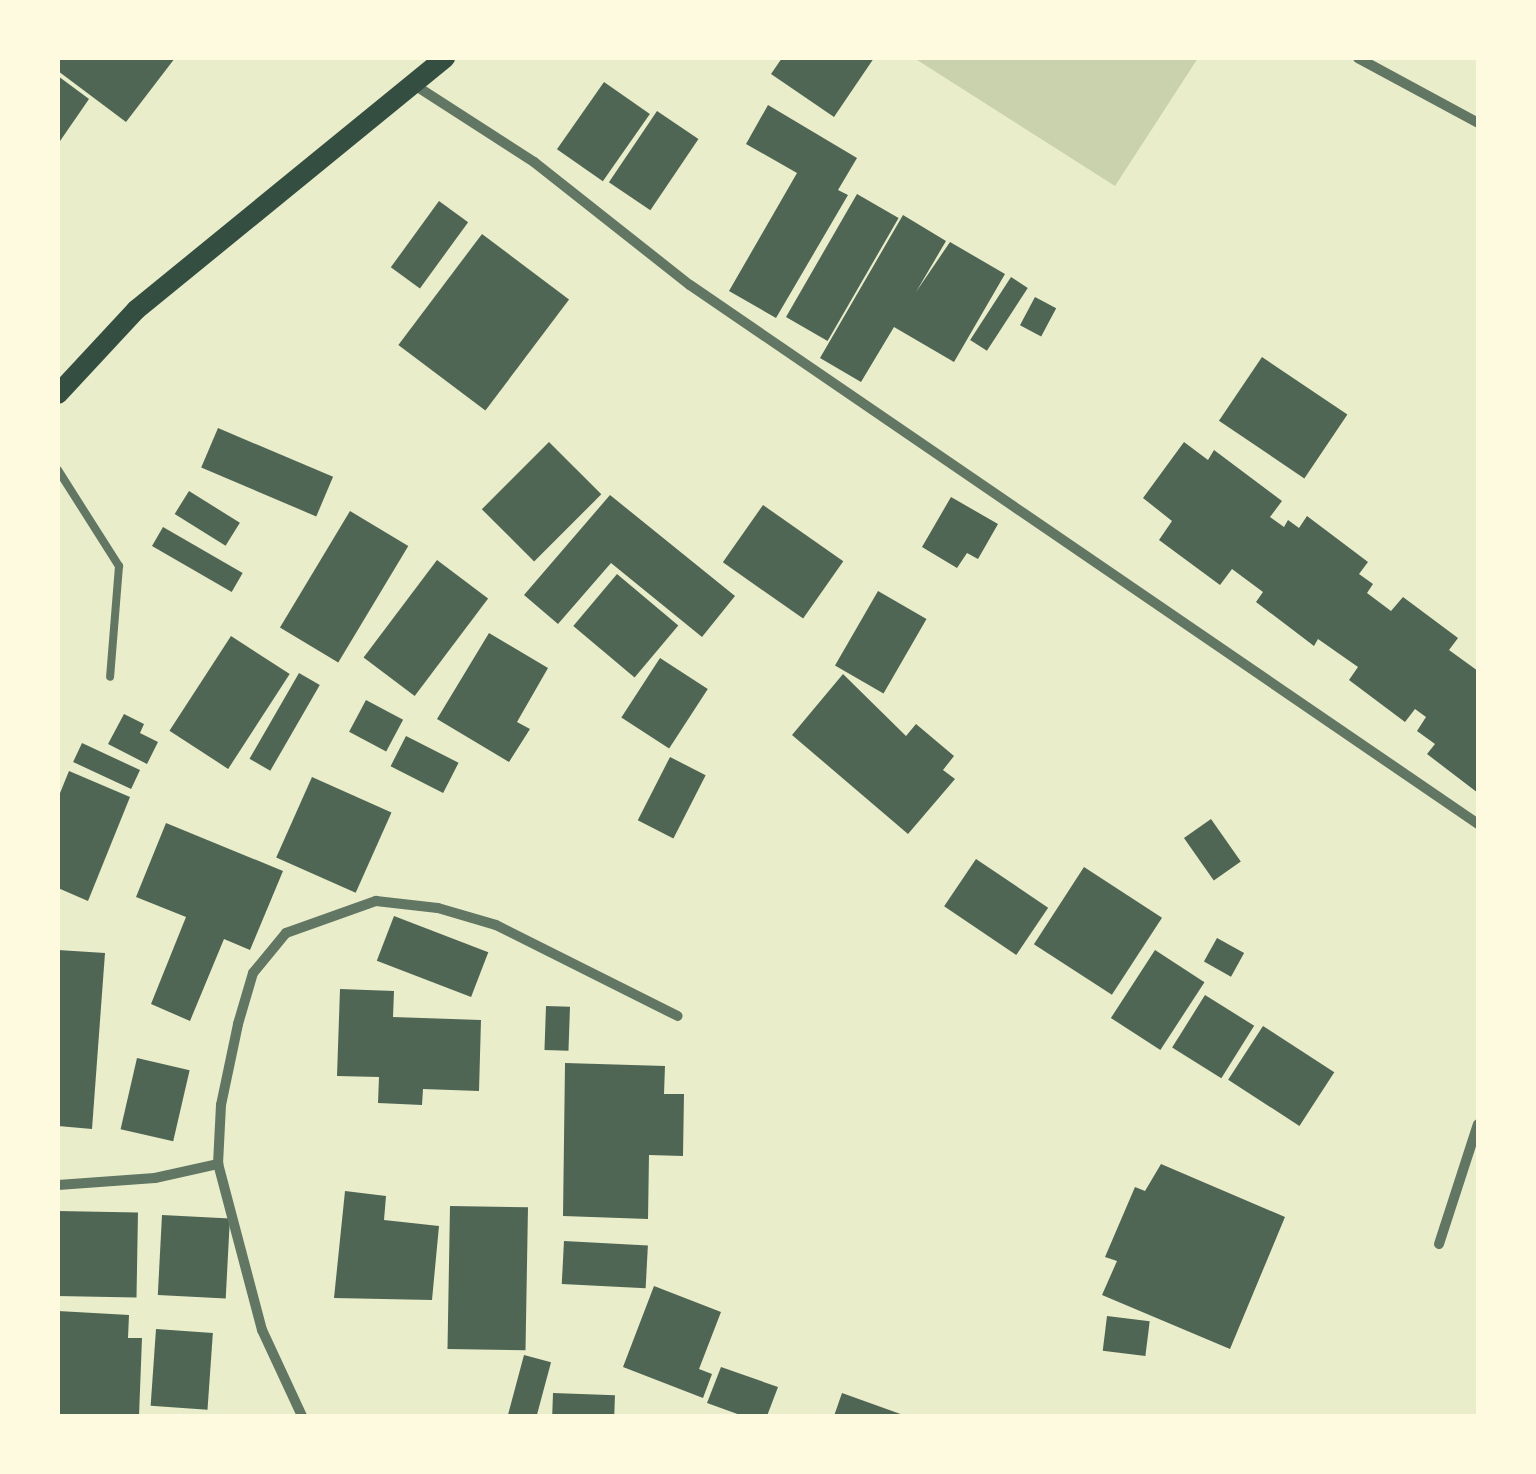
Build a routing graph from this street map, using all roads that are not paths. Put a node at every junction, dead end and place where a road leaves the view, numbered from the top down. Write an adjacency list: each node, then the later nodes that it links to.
1 (445, 58): 3 (main road)
2 (1358, 58): 4 (street)
3 (413, 84): 5 (main road); 8 (street)
4 (1478, 123)
5 (60, 386)
6 (58, 470): 7 (lane)
7 (110, 677)
8 (1478, 824)
9 (678, 1016): 11 (street)
10 (1478, 1124): 13 (street)
11 (218, 1164): 12 (street); 14 (street)
12 (58, 1184)
13 (1439, 1244)
14 (302, 1416)

